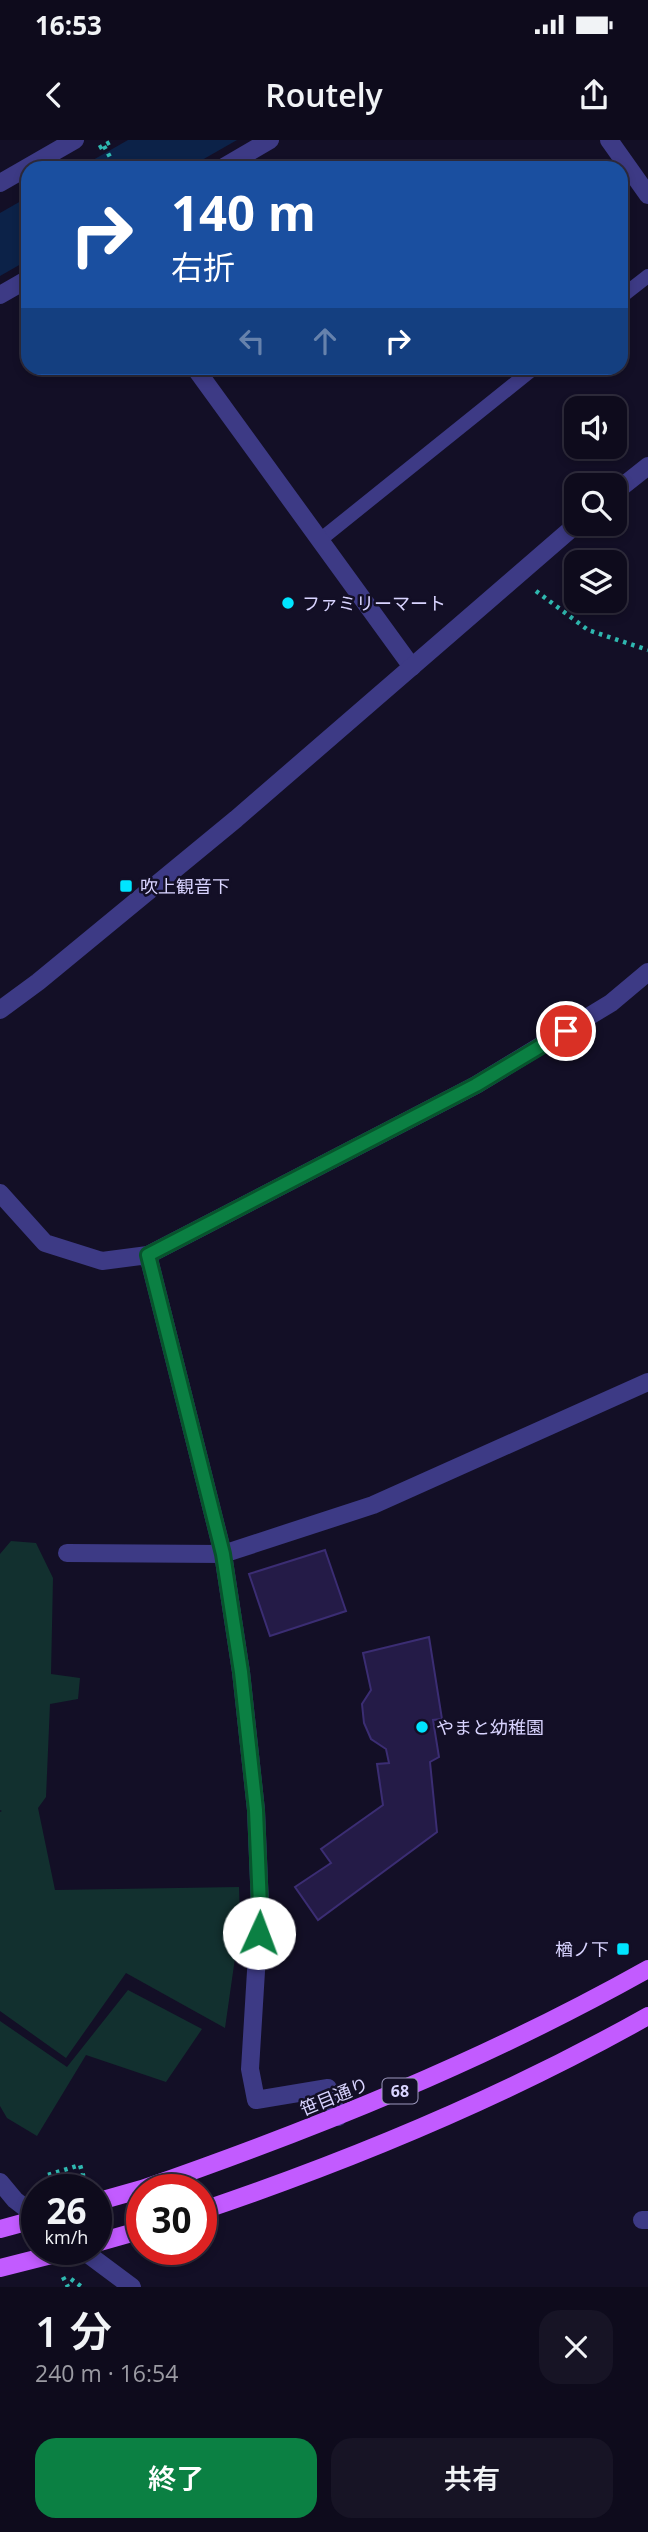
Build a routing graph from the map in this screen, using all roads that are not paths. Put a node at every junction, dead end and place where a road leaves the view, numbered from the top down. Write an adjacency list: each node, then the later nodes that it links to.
1 (75, 140): 4 (street)
2 (271, 140): 5 (street)
3 (608, 140): 6 (street)
4 (38, 161)
5 (234, 161)
6 (623, 161)
7 (628, 168): 10 (street)
8 (21, 171): 9 (street)
9 (0, 183)
10 (648, 195)
11 (648, 276): 13 (lane)
12 (21, 283): 14 (street)
13 (628, 292)
14 (0, 295)
15 (200, 375): 20 (street)
16 (525, 375): 20 (lane)
17 (648, 466): 18 (street)
18 (627, 483)
19 (564, 535): 21 (street)
20 (320, 540): 21 (street)
21 (412, 667): 23 (street)
22 (648, 972): 25 (street)
23 (0, 1010)
24 (0, 1193): 25 (street)
25 (148, 1255): 28 (street)
26 (648, 1382): 28 (street)
27 (67, 1553): 28 (street)
28 (223, 1554): 31 (street)
29 (648, 1969): 31 (main road, 笹目通り / 68)
30 (648, 2016): 35 (main road, 68)
31 (338, 2117): 32 (main road, 笹目通り / 68)
32 (183, 2174)
33 (0, 2182): 34 (street)
34 (21, 2205)
35 (217, 2205)
36 (21, 2222): 37 (main road)
37 (0, 2228)
38 (21, 2263): 40 (main road)
39 (101, 2265): 41 (street)
40 (0, 2268)
41 (132, 2287)

